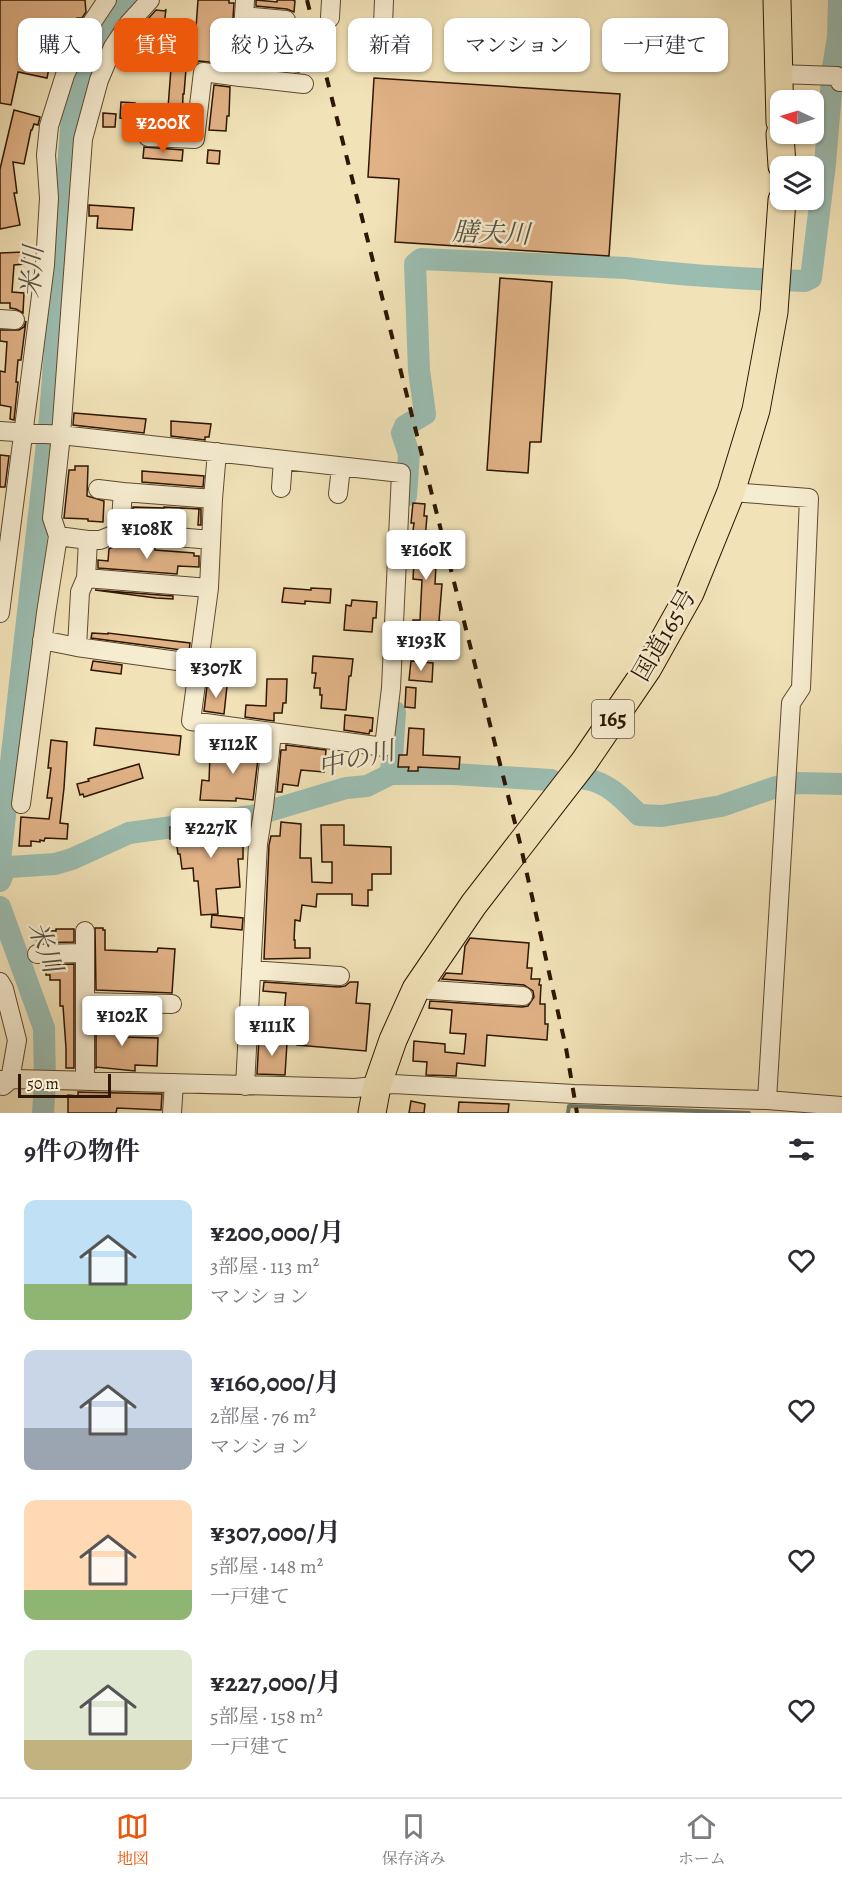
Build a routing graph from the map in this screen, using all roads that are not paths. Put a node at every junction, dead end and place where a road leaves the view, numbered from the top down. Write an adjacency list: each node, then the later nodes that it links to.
1 (107, 0): 16 (street)
2 (150, 0): 17 (street)
3 (384, 0): 7 (street)
4 (777, 0): 8 (highway)
5 (245, 8): 6 (street); 9 (street)
6 (279, 18)
7 (383, 18)
8 (778, 74): 10 (street); 12 (highway)
9 (240, 77): 11 (street); 13 (street)
10 (835, 78)
11 (304, 84)
12 (779, 90)
13 (148, 137)
14 (781, 210): 24 (highway, 国道165号 / 165)
15 (0, 431): 16 (street)
16 (25, 432): 17 (street); 33 (street)
17 (58, 436): 18 (street); 28 (street)
18 (218, 452): 19 (street); 26 (street)
19 (283, 460): 20 (street); 21 (street)
20 (341, 467): 25 (street); 37 (street)
21 (281, 488)
22 (98, 489): 23 (street)
23 (123, 492): 26 (street); 27 (street)
24 (731, 492): 45 (highway, 国道165号 / 165); 54 (street)
25 (338, 494)
26 (213, 499): 30 (street)
27 (120, 532): 29 (street); 30 (street)
28 (58, 536): 29 (street); 34 (street)
29 (88, 540): 31 (street)
30 (211, 540): 32 (street)
31 (86, 578): 32 (street); 35 (street)
32 (209, 588): 36 (street)
33 (0, 613)
34 (42, 640): 35 (street); 38 (street)
35 (77, 647): 36 (street)
36 (199, 664): 37 (street)
37 (272, 733): 42 (street)
38 (21, 804)
39 (85, 931): 40 (street)
40 (85, 953): 41 (street); 47 (street)
41 (37, 954)
42 (251, 970): 43 (street); 52 (street)
43 (340, 976)
44 (0, 981): 51 (street)
45 (416, 989): 46 (street); 53 (highway, 国道165号 / 165)
46 (523, 996)
47 (85, 1002): 48 (street); 49 (street)
48 (172, 1004)
49 (85, 1081): 50 (street); 51 (street)
50 (174, 1083): 52 (street); 56 (street)
51 (3, 1084)
52 (246, 1086): 53 (street)
53 (377, 1086): 54 (street); 57 (highway, 国道165号 / 165)
54 (766, 1100): 55 (street)
55 (842, 1106)
56 (172, 1113)
57 (372, 1113)

